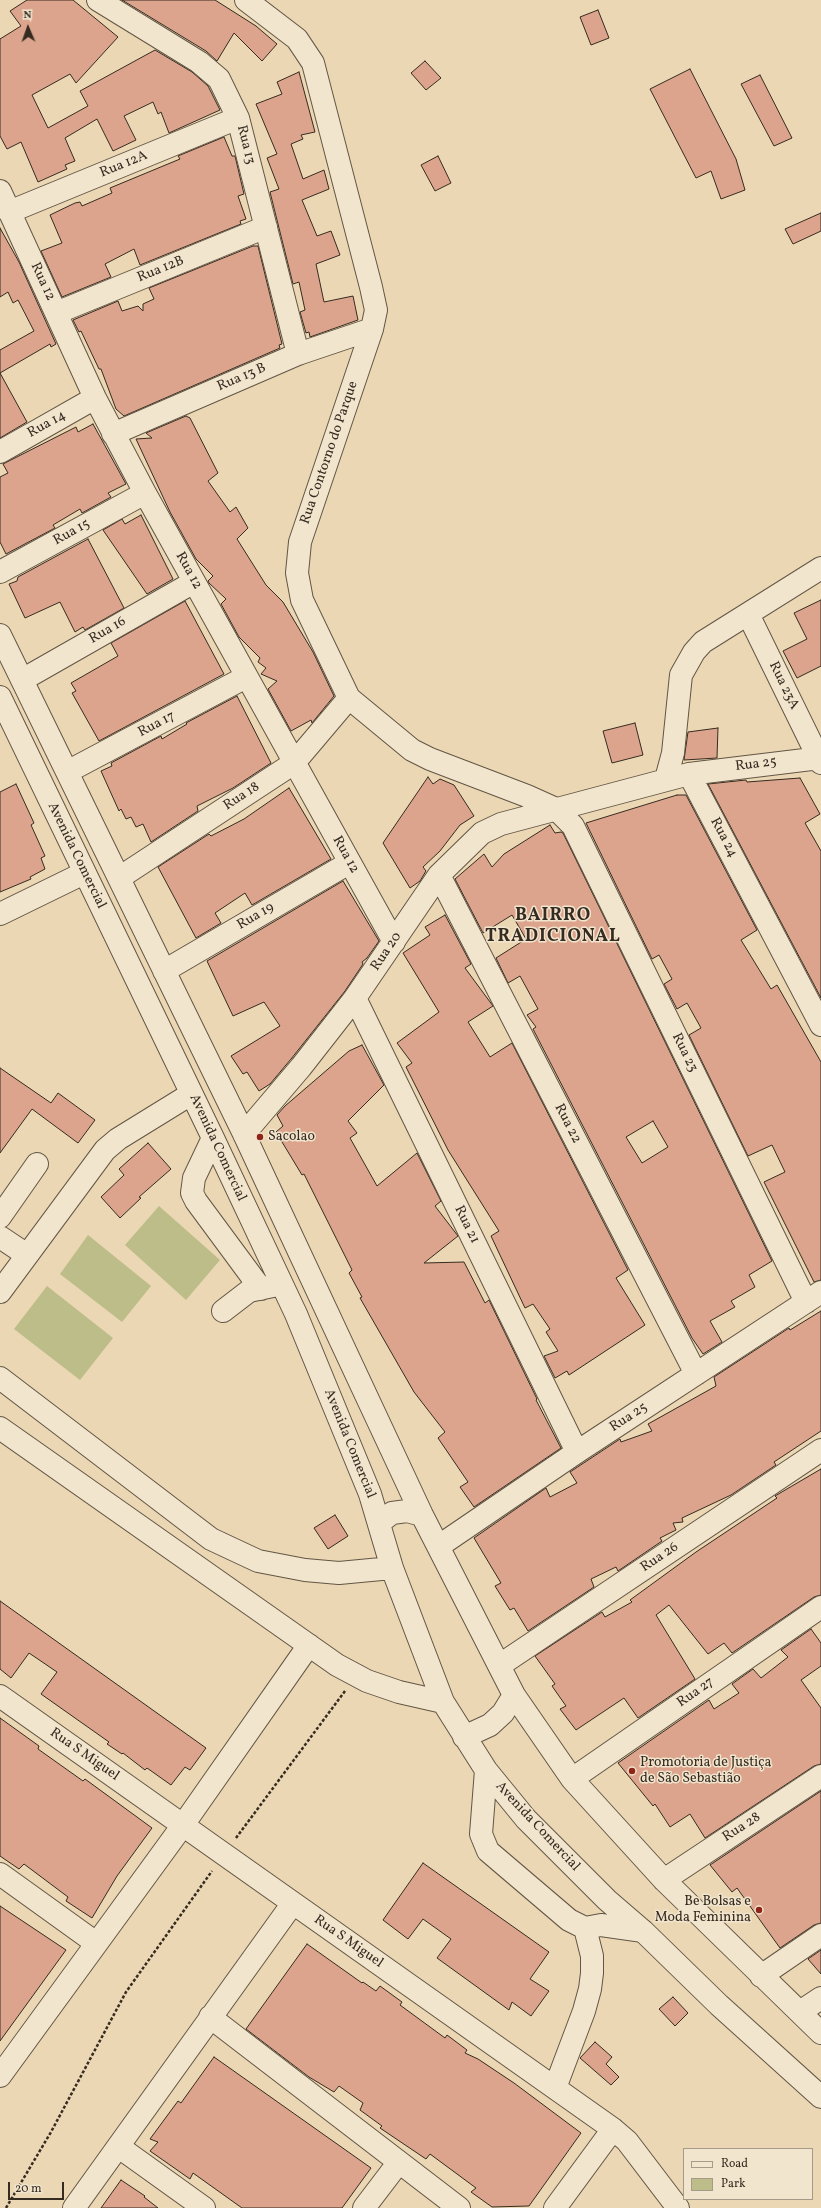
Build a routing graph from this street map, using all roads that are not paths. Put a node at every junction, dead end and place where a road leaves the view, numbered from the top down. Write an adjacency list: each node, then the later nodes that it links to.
1 (98, 0): 3 (street, Rua 13)
2 (246, 0): 8 (street, Rua Contorno do Parque)
3 (238, 118): 5 (street, Rua 12A); 6 (street, Rua 13)
4 (0, 191): 5 (street, Rua 12)
5 (9, 212): 7 (street, Rua 12)
6 (266, 227): 7 (street, Rua 12B); 9 (street, Rua 13)
7 (56, 313): 10 (street, Rua 12)
8 (372, 329): 9 (street, Rua 13 B); 22 (street, Rua Contorno do Parque)
9 (298, 354): 11 (street, Rua 13 B)
10 (95, 398): 11 (street, Rua 12); 12 (street, Rua 14)
11 (113, 434): 13 (street, Rua 12)
12 (0, 452)
13 (145, 493): 15 (street, Rua 15); 16 (street, Rua 12)
14 (821, 568): 17 (street)
15 (0, 572)
16 (194, 582): 19 (street, Rua 12); 20 (street, Rua 16)
17 (748, 614): 23 (street, Rua 23A); 27 (street)
18 (0, 635): 20 (street, Avenida Comercial)
19 (246, 676): 24 (street, Rua 12); 25 (street, Rua 17)
20 (22, 680): 25 (street, Avenida Comercial)
21 (0, 697): 30 (street, Avenida Comercial)
22 (349, 698): 24 (street, Rua 18); 28 (street, Rua Contorno do Parque)
23 (820, 759): 26 (street, Rua 25)
24 (294, 763): 29 (street, Rua 12); 32 (street, Rua 18)
25 (67, 772): 32 (street, Avenida Comercial)
26 (689, 774): 27 (street); 40 (street, Rua 24)
27 (666, 779): 28 (street)
28 (556, 809): 31 (street, Rua 20); 51 (street, Rua 23)
29 (349, 863): 35 (street, Rua 12); 37 (street, Rua 19)
30 (84, 873): 33 (street); 36 (street, Avenida Comercial)
31 (439, 875): 35 (street, Rua 20); 53 (street, Rua 22)
32 (119, 878): 34 (street, Avenida Comercial)
33 (0, 914)
34 (148, 938): 36 (street); 37 (street, Avenida Comercial)
35 (394, 942): 38 (street, Rua 20)
36 (123, 952): 41 (street, Avenida Comercial)
37 (164, 971): 39 (street, Avenida Comercial)
38 (355, 998): 43 (street, Rua 20); 57 (street, Rua 21)
39 (187, 1018): 41 (street); 43 (street, Avenida Comercial)
40 (821, 1025)
41 (161, 1031): 42 (street, Avenida Comercial)
42 (192, 1094): 44 (street, Avenida Comercial); 48 (street)
43 (244, 1134): 58 (street, Avenida Comercial)
44 (213, 1138): 49 (street, Avenida Comercial); 49 (street)
45 (37, 1164): 46 (street)
46 (0, 1216)
47 (0, 1237): 48 (street)
48 (27, 1255): 50 (street)
49 (271, 1287): 52 (street); 59 (street, Avenida Comercial)
50 (0, 1292)
51 (814, 1297): 53 (street, Rua 25)
52 (223, 1311)
53 (696, 1374): 57 (street, Rua 25)
54 (1, 1381): 61 (street)
55 (0, 1428): 63 (street)
56 (821, 1450): 64 (street, Rua 26)
57 (578, 1452): 60 (street, Rua 25)
58 (422, 1515): 59 (street); 60 (street, Avenida Comercial)
59 (379, 1523): 61 (street, Avenida Comercial)
60 (439, 1546): 64 (street, Avenida Comercial)
61 (392, 1568): 67 (street, Avenida Comercial)
62 (821, 1607): 71 (street, Rua 27)
63 (309, 1645): 67 (street); 72 (street)
64 (500, 1665): 65 (street, Avenida Comercial)
65 (514, 1695): 68 (street); 71 (street, Avenida Comercial)
66 (0, 1696): 72 (street, Rua S Miguel)
67 (443, 1702): 68 (street, Avenida Comercial)
68 (464, 1737): 69 (street, Avenida Comercial)
69 (486, 1770): 76 (street); 77 (street, Avenida Comercial)
70 (821, 1776): 74 (street, Rua 28)
71 (572, 1779): 74 (street, Avenida Comercial)
72 (183, 1825): 75 (street, Rua S Miguel); 79 (street)
73 (0, 1874): 79 (street)
74 (664, 1880): 80 (street, Avenida Comercial)
75 (293, 1903): 83 (street); 86 (street, Rua S Miguel)
76 (585, 1928): 77 (street); 86 (street)
77 (643, 1931): 87 (street, Avenida Comercial)
78 (821, 1935): 80 (street)
79 (96, 1942): 85 (street)
80 (761, 1976): 82 (street, Avenida Comercial)
81 (821, 1998): 82 (street)
82 (800, 2012): 84 (street, Avenida Comercial)
83 (210, 2017): 89 (street); 90 (street)
84 (821, 2033)
85 (2, 2069)
86 (555, 2088): 88 (street, Rua S Miguel)
87 (821, 2097)
88 (613, 2129): 95 (street); 96 (street, Rua S Miguel)
89 (119, 2147): 91 (street); 92 (street)
90 (399, 2162): 93 (street); 94 (street)
91 (74, 2208)
92 (204, 2208)
93 (364, 2208)
94 (459, 2208)
95 (555, 2208)
96 (678, 2208)

